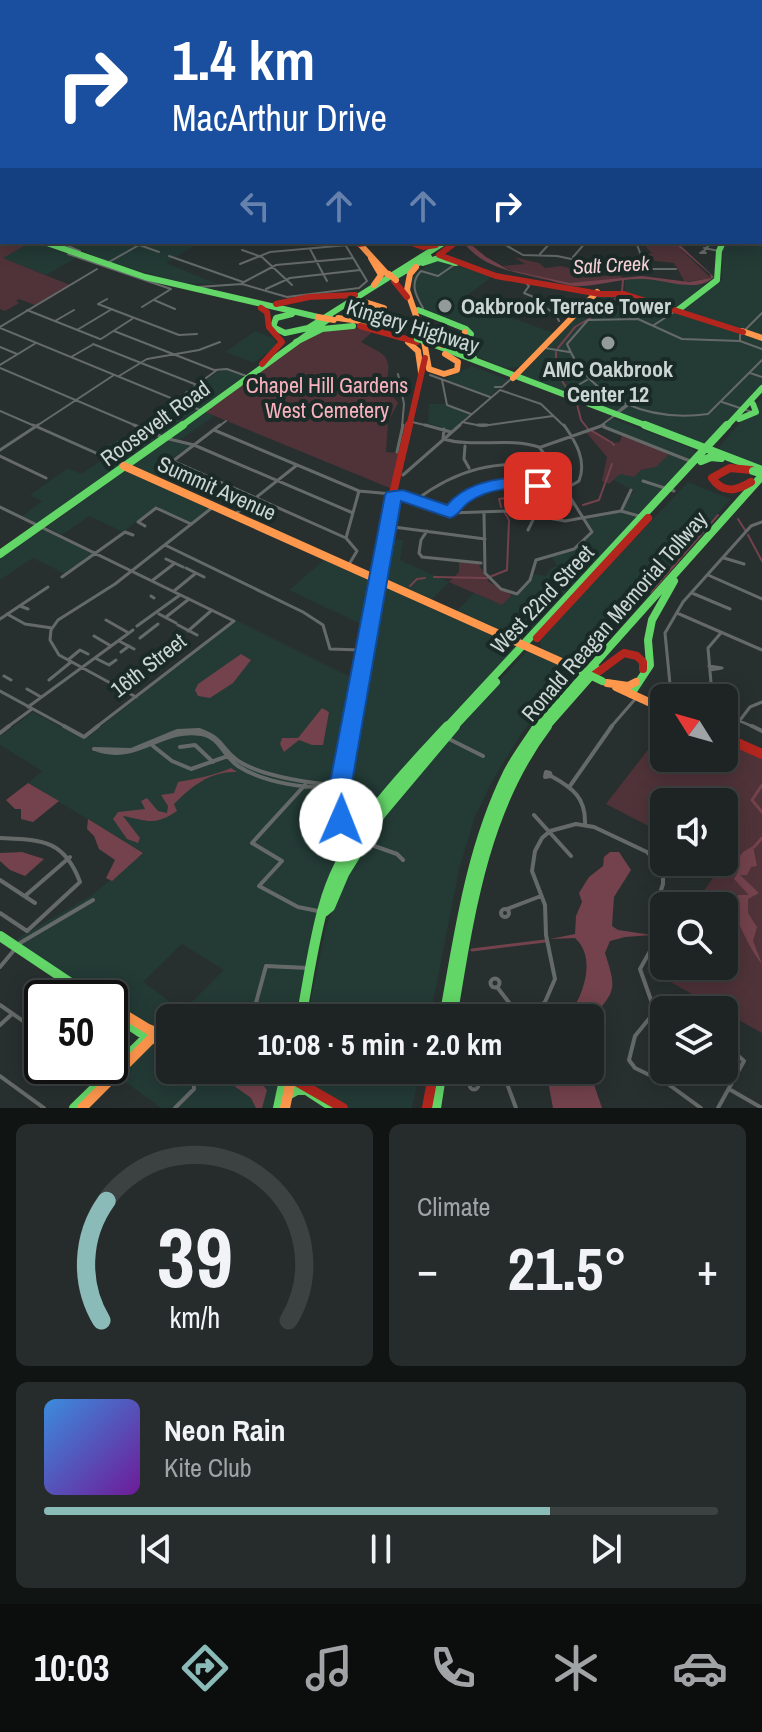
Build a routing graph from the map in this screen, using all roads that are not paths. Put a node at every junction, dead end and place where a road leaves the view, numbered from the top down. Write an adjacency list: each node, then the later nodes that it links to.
1 (46, 244): 50 (main road, Kingery Highway)
2 (46, 244): 55 (street)
3 (60, 244): 31 (street)
4 (60, 244): 51 (main road, Kingery Highway)
5 (356, 244): 18 (street)
6 (362, 244): 26 (main road)
7 (416, 244): 8 (main road)
8 (438, 244)
9 (443, 244): 48 (main road, Roosevelt Road)
10 (444, 244): 27 (main road, Roosevelt Road)
11 (453, 244): 30 (main road)
12 (503, 244): 23 (street)
13 (549, 244): 23 (street)
14 (584, 244): 29 (street)
15 (637, 244): 37 (street)
16 (139, 245): 22 (street); 31 (street)
17 (706, 245): 19 (street)
18 (346, 246): 20 (street); 28 (street)
19 (721, 246): 68 (main road)
20 (310, 249): 24 (street); 32 (street)
21 (242, 250): 24 (street)
22 (159, 252)
23 (540, 254): 29 (street)
24 (257, 255): 33 (street); 34 (street)
25 (169, 256): 44 (street)
26 (371, 257): 41 (main road); 48 (main road)
27 (429, 257): 36 (main road); 70 (main road, Roosevelt Road)
28 (353, 258): 32 (street); 39 (street)
29 (572, 259): 37 (street)
30 (452, 261): 36 (main road); 49 (main road); 60 (street)
31 (109, 262): 44 (street)
32 (317, 262): 34 (street); 40 (street)
33 (240, 264)
34 (273, 266): 42 (street); 44 (street)
35 (97, 269): 64 (street)
36 (413, 269): 54 (main road)
37 (646, 269): 38 (street)
38 (676, 269)
39 (360, 270): 40 (street); 48 (street)
40 (323, 275): 42 (street); 43 (street)
41 (392, 277): 54 (main road); 106 (main road)
42 (285, 279): 46 (street); 47 (street)
43 (327, 281)
44 (242, 283): 48 (street)
45 (523, 283): 52 (street)
46 (292, 285)
47 (266, 289)
48 (366, 289): 51 (main road); 70 (main road, Roosevelt Road)
49 (599, 293): 68 (main road); 72 (main road)
50 (211, 295): 70 (main road, Kingery Highway); 100 (main road)
51 (235, 297): 70 (main road, Kingery Highway)
52 (536, 298): 57 (street); 66 (street)
53 (107, 299): 56 (street)
54 (410, 299): 90 (main road); 102 (main road)
55 (154, 300): 58 (street); 63 (street)
56 (98, 304): 59 (street); 62 (street)
57 (532, 306): 61 (street); 66 (street)
58 (142, 307)
59 (91, 308)
60 (423, 308)
61 (514, 308)
62 (112, 309): 71 (street); 78 (street)
63 (175, 309)
64 (27, 310): 73 (street); 76 (street)
65 (74, 310): 73 (street)
66 (556, 310): 67 (street); 72 (street)
67 (563, 310)
68 (677, 310): 75 (street); 83 (main road)
69 (762, 313): 83 (street)
70 (327, 317): 70 (main road); 77 (main road, Kingery Highway); 87 (main road, Roosevelt Road); 90 (main road, Kingery Highway); 100 (main road, Roosevelt Road)
71 (134, 318): 79 (street); 81 (street)
72 (567, 318): 74 (street); 92 (main road)
73 (55, 321): 78 (street)
74 (559, 321)
75 (653, 326): 83 (street); 94 (street)
76 (0, 327): 88 (street)
77 (376, 329): 82 (main road, Kingery Highway); 87 (main road)
78 (77, 330): 85 (street)
79 (114, 331): 85 (street); 96 (street)
80 (478, 333): 107 (street)
81 (197, 334)
82 (398, 336): 90 (main road, Kingery Highway); 106 (main road)
83 (742, 336): 84 (main road); 93 (street)
84 (762, 338)
85 (100, 339): 89 (street)
86 (220, 342): 96 (street)
87 (296, 342): 110 (main road, Roosevelt Road)
88 (36, 343): 95 (street); 97 (street)
89 (93, 344): 97 (street); 99 (street)
90 (426, 345): 102 (main road, Kingery Highway); 106 (main road); 107 (main road, Kingery Highway)
91 (0, 347): 95 (street)
92 (544, 347): 94 (street); 107 (main road)
93 (762, 349)
94 (569, 351): 112 (street)
95 (17, 354): 101 (street)
96 (174, 354): 99 (street); 103 (street)
97 (71, 357): 108 (street)
98 (762, 360): 104 (street)
99 (139, 363): 108 (street); 113 (street)
100 (262, 364): 110 (main road, Roosevelt Road)
101 (0, 366): 122 (street)
102 (499, 369): 107 (main road, Kingery Highway)
103 (217, 370): 110 (street); 113 (street)
104 (750, 372): 109 (street); 124 (street)
105 (398, 374): 116 (street)
106 (424, 374): 111 (street); 117 (main road)
107 (516, 374): 114 (street); 118 (main road, Kingery Highway); 132 (main road, Kingery Highway)
108 (116, 376): 122 (street); 123 (street)
109 (762, 376)
110 (248, 377): 127 (main road, Roosevelt Road)
111 (442, 380): 121 (street); 129 (street)
112 (588, 381): 118 (street); 120 (street); 125 (street)
113 (197, 385): 123 (street)
114 (495, 387)
115 (762, 388): 126 (main road, West 22nd Street)
116 (404, 390): 117 (street); 134 (street)
117 (418, 390): 134 (main road)
118 (560, 392): 120 (main road, Kingery Highway)
119 (762, 395): 126 (main road, West 22nd Street)
120 (570, 396): 132 (main road, Kingery Highway)
121 (490, 397): 129 (street); 131 (street)
122 (76, 400): 137 (street); 141 (street)
123 (176, 400): 127 (street)
124 (722, 401): 125 (street); 126 (street)
125 (629, 404): 132 (street)
126 (746, 407): 148 (main road, West 22nd Street)
127 (201, 410): 141 (main road, Roosevelt Road)
128 (0, 411): 137 (street, Summit Avenue)
129 (471, 414): 135 (street)
130 (512, 414): 136 (street)
131 (554, 416): 136 (street); 142 (street)
132 (612, 418): 142 (street); 148 (main road, Kingery Highway); 148 (street); 148 (main road, Kingery Highway)
133 (226, 421): 138 (street)
134 (407, 422): 139 (street); 149 (street); 155 (main road)
135 (462, 422): 136 (street); 140 (street)
136 (515, 423)
137 (36, 426): 147 (street); 152 (street, Summit Avenue)
138 (214, 430): 144 (street); 151 (street)
139 (444, 430): 140 (street); 143 (street)
140 (451, 432): 143 (street)
141 (164, 437): 144 (street); 152 (main road, Roosevelt Road)
142 (570, 437): 146 (street); 161 (street)
143 (443, 439): 145 (street); 155 (street)
144 (194, 445): 158 (street); 166 (street)
145 (465, 446): 146 (street); 154 (street)
146 (539, 447): 153 (street)
147 (0, 450)
148 (704, 451): 156 (main road, Kingery Highway); 163 (main road, West 22nd Street)
149 (397, 452)
150 (0, 456): 157 (street)
151 (297, 465): 158 (street); 164 (street)
152 (125, 466): 168 (main road, Summit Avenue); 180 (main road, Roosevelt Road)
153 (547, 467): 154 (street); 160 (street)
154 (469, 468): 167 (street)
155 (404, 470): 165 (main road)
156 (759, 474): 204 (main road, Ronald Reagan Memorial Tollway); 309 (main road, Ronald Reagan Memorial Tollway)
157 (46, 478)
158 (275, 481): 166 (street); 171 (street)
159 (643, 481): 163 (street)
160 (538, 486): 161 (street); 172 (street)
161 (565, 489): 177 (street)
162 (631, 490): 170 (street)
163 (671, 490): 176 (main road, West 22nd Street)
164 (359, 491): 165 (street); 171 (street)
165 (393, 495): 167 (street); 182 (main road)
166 (256, 498): 174 (street); 186 (street)
167 (416, 500): 172 (street)
168 (214, 506): 174 (main road, Summit Avenue); 178 (street)
169 (0, 507): 180 (street)
170 (621, 511): 176 (street); 177 (street)
171 (353, 513): 186 (street)
172 (450, 513): 173 (street)
173 (484, 513): 175 (street); 187 (street)
174 (234, 515): 196 (main road, Summit Avenue)
175 (535, 516): 177 (street); 183 (street)
176 (645, 518): 229 (main road, West 22nd Street); 235 (main road, West 22nd Street)
177 (585, 519): 194 (street)
178 (191, 524): 181 (street); 188 (street)
179 (761, 524): 191 (street)
180 (39, 526): 189 (main road, Roosevelt Road); 190 (street)
181 (145, 526)
182 (386, 526): 184 (street); 202 (main road)
183 (528, 530)
184 (427, 531): 187 (street); 194 (street)
185 (133, 535): 190 (street)
186 (346, 538): 196 (street)
187 (485, 539): 194 (street)
188 (165, 545): 197 (street); 236 (street)
189 (0, 552)
190 (96, 554): 197 (street); 200 (street)
191 (724, 558): 195 (street); 199 (street)
192 (166, 559): 193 (street)
193 (175, 563): 198 (street); 203 (street)
194 (482, 563)
195 (744, 564)
196 (348, 566): 202 (main road, Summit Avenue)
197 (132, 571): 203 (street); 224 (street)
198 (196, 573): 201 (street); 207 (street)
199 (708, 575): 208 (street); 212 (street)
200 (62, 577)
201 (204, 577)
202 (376, 578): 235 (main road, Summit Avenue); 236 (main road)
203 (152, 581): 207 (street)
204 (674, 581): 254 (main road, Ronald Reagan Memorial Tollway); 255 (main road)
205 (48, 587): 206 (street)
206 (41, 591): 210 (street); 213 (street)
207 (174, 592): 209 (street)
208 (692, 593): 215 (street); 217 (street)
209 (180, 595): 211 (street); 225 (street)
210 (48, 596)
211 (189, 599): 216 (street); 220 (street)
212 (762, 599)
213 (20, 606): 214 (street); 218 (street)
214 (28, 609)
215 (730, 609)
216 (212, 610): 227 (street); 257 (street, 16th Street)
217 (677, 613): 228 (street); 250 (street)
218 (7, 614): 221 (street); 224 (street)
219 (159, 614): 220 (street)
220 (166, 617): 227 (street)
221 (0, 619)
222 (106, 620): 225 (street)
223 (158, 624): 226 (street)
224 (52, 628): 243 (street)
225 (133, 630): 226 (street); 233 (street)
226 (150, 630): 232 (street)
227 (188, 631): 230 (street)
228 (721, 632): 237 (street); 251 (street)
229 (541, 634): 235 (main road, West 22nd Street); 240 (main road)
230 (197, 635)
231 (94, 636): 234 (street)
232 (140, 638)
233 (120, 642): 234 (street); 238 (street)
234 (111, 646): 241 (street)
235 (526, 647): 240 (main road, Summit Avenue); 264 (main road, West 22nd Street)
236 (365, 650): 278 (main road)
237 (762, 650)
238 (121, 652)
239 (88, 654): 243 (street)
240 (545, 655): 248 (main road, Summit Avenue, bridge)
241 (95, 658): 242 (street); 244 (street)
242 (116, 660)
243 (69, 661): 244 (street); 247 (street)
244 (82, 668): 256 (street); 257 (street)
245 (4, 676): 246 (street)
246 (11, 680)
247 (49, 680)
248 (604, 682): 249 (main road); 255 (main road, Summit Avenue)
249 (636, 682): 254 (main road); 255 (main road)
250 (671, 684)
251 (710, 684)
252 (27, 689): 256 (street)
253 (0, 691): 260 (street)
254 (574, 694): 310 (main road, Ronald Reagan Memorial Tollway)
255 (632, 694): 258 (main road, Summit Avenue); 277 (street)
256 (42, 697): 260 (street)
257 (136, 697): 260 (street, 16th Street)
258 (650, 702)
259 (762, 702): 261 (street)
260 (30, 708): 262 (street)
261 (739, 721): 263 (street)
262 (1, 730)
263 (762, 731)
264 (442, 736): 271 (street); 273 (main road, West 22nd Street); 276 (main road, West 22nd Street)
265 (152, 744): 268 (street); 270 (street); 272 (street)
266 (738, 744): 269 (main road)
267 (180, 747): 272 (street)
268 (112, 753)
269 (762, 754)
270 (231, 755): 272 (street); 275 (street)
271 (483, 756)
272 (213, 762)
273 (404, 773): 276 (main road); 280 (main road, West 22nd Street)
274 (551, 776): 277 (street)
275 (306, 784): 278 (street); 298 (street)
276 (402, 785): 285 (main road, West 22nd Street)
277 (570, 786): 281 (street)
278 (340, 787): 282 (main road)
279 (534, 815): 283 (street)
280 (364, 822): 282 (main road); 285 (main road, West 22nd Street)
281 (585, 824): 283 (street); 288 (street)
282 (340, 826): 285 (main road); 286 (main road)
283 (550, 831): 287 (street); 294 (street)
284 (0, 838): 289 (street)
285 (357, 839): 286 (main road); 290 (street); 298 (main road)
286 (346, 851): 298 (main road)
287 (571, 856)
288 (650, 856)
289 (70, 857): 293 (street); 299 (street)
290 (403, 860)
291 (663, 876): 306 (street)
292 (1, 882): 293 (street)
293 (25, 896): 296 (street)
294 (541, 896): 297 (street); 312 (street)
295 (93, 900): 301 (street)
296 (35, 903)
297 (507, 909)
298 (324, 912): 303 (main road)
299 (0, 913)
300 (0, 936): 301 (main road)
301 (17, 948): 302 (street); 304 (main road)
302 (0, 967)
303 (311, 969): 307 (street); 308 (main road)
304 (66, 980)
305 (497, 987): 311 (street)
306 (651, 996)
307 (256, 1004)
308 (304, 1004)
309 (446, 1004)
310 (455, 1004)
311 (510, 1004)
312 (543, 1004)
313 (0, 1005): 314 (street)
314 (12, 1014): 317 (street); 318 (street)
315 (650, 1018): 326 (street)
316 (128, 1020): 319 (main road)
317 (24, 1022)
318 (0, 1025)
319 (152, 1035): 320 (main road); 321 (main road); 323 (main road)
320 (156, 1036)
321 (156, 1037)
322 (738, 1056): 324 (street)
323 (128, 1057)
324 (738, 1072)
325 (0, 1076): 342 (street)
326 (650, 1076)
327 (99, 1084): 343 (main road)
328 (100, 1084): 344 (main road)
329 (194, 1084): 345 (street)
330 (284, 1084): 346 (main road)
331 (287, 1084): 341 (main road)
332 (299, 1084): 340 (main road)
333 (303, 1084): 349 (main road)
334 (431, 1084): 350 (main road)
335 (440, 1084): 351 (main road)
336 (506, 1084): 352 (street)
337 (668, 1084): 353 (street)
338 (732, 1084): 339 (street)
339 (729, 1089): 354 (street); 355 (street)
340 (306, 1090): 341 (main road); 348 (main road)
341 (288, 1095): 347 (main road)
342 (44, 1108)
343 (74, 1108)
344 (82, 1108)
345 (175, 1108)
346 (278, 1108)
347 (285, 1108)
348 (334, 1108)
349 (343, 1108)
350 (427, 1108)
351 (436, 1108)
352 (516, 1108)
353 (701, 1108)
354 (718, 1108)
355 (762, 1108)

